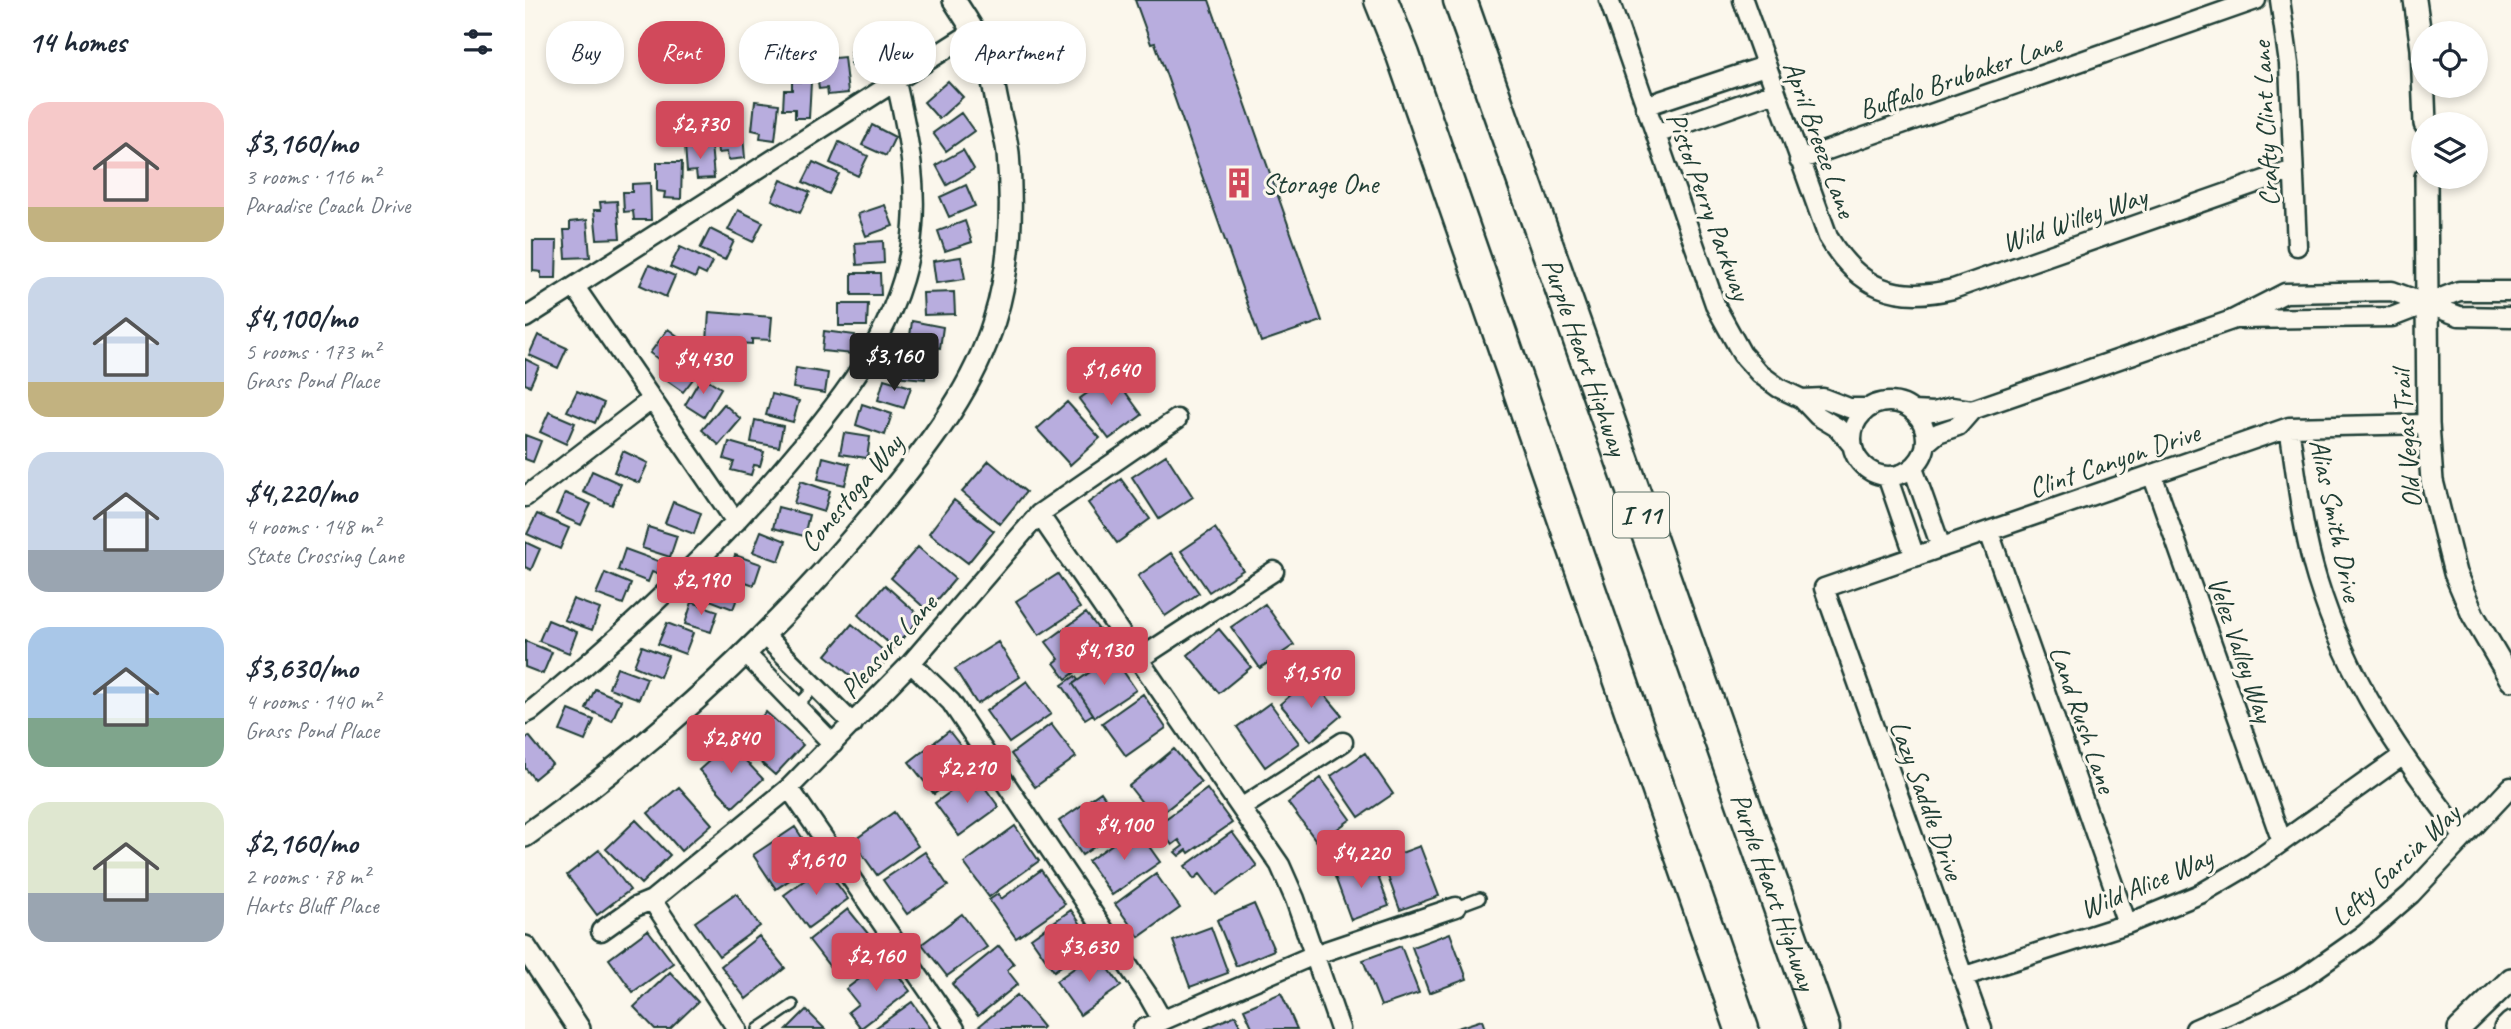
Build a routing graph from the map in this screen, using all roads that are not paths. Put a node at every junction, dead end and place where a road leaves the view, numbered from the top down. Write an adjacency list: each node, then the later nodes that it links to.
1 (954, 0): 9 (street, Conestoga Way)
2 (1379, 0): 88 (highway, I 11)
3 (1460, 0): 89 (highway, Purple Heart Highway / I 11)
4 (1609, 0): 15 (street, Pistol Perry Parkway)
5 (1743, 0): 10 (street, April Breeze Lane)
6 (2256, 0): 18 (street, Buffalo Brubaker Lane)
7 (2280, 0): 19 (street, Crafty Clint Lane)
8 (2415, 0): 16 (street)
9 (968, 21)
10 (1765, 66): 14 (street, April Breeze Lane); 15 (street)
11 (893, 84): 23 (street)
12 (896, 84): 46 (street)
13 (993, 84): 52 (street, Conestoga Way)
14 (1775, 93): 17 (street); 18 (street, April Breeze Lane)
15 (1645, 106): 17 (street, Pistol Perry Parkway)
16 (2425, 112)
17 (1656, 134): 31 (street, Pistol Perry Parkway)
18 (1799, 160): 22 (street, April Breeze Lane)
19 (2293, 170): 21 (street, Crafty Clint Lane); 22 (street, Wild Willey Way)
20 (2426, 189): 26 (street, Old Vegas Trail)
21 (2297, 246)
22 (1869, 284)
23 (575, 287): 28 (street); 32 (street)
24 (2511, 292): 26 (street)
25 (2306, 293): 26 (street); 29 (lane); 30 (street)
26 (2427, 304): 27 (street); 29 (street); 37 (street, Old Vegas Trail)
27 (2511, 317)
28 (525, 318)
29 (2306, 318): 30 (street)
30 (2232, 320): 34 (street)
31 (1802, 399): 33 (street, Pistol Perry Parkway); 40 (street, Pistol Perry Parkway)
32 (651, 400): 44 (street); 46 (street)
33 (1869, 408): 35 (street); 40 (street)
34 (1972, 410): 35 (street); 39 (street)
35 (1913, 411): 39 (street)
36 (1177, 419): 45 (street, Pleasure Lane)
37 (2428, 424): 38 (street, Clint Canyon Drive); 56 (street, Old Vegas Trail)
38 (2289, 427): 42 (street, Clint Canyon Drive); 63 (street, Alias Smith Drive)
39 (1926, 443): 41 (street)
40 (1852, 445): 43 (street)
41 (1913, 468): 43 (street); 48 (street)
42 (2152, 474): 47 (street, Clint Canyon Drive); 69 (street, Velez Valley Way)
43 (1887, 477): 49 (street)
44 (525, 497)
45 (1039, 514): 54 (street); 55 (street, Pleasure Lane)
46 (736, 522): 59 (street)
47 (1989, 532): 48 (street, Clint Canyon Drive); 73 (street, Land Rush Lane)
48 (1941, 547): 49 (street, Clint Canyon Drive)
49 (1915, 557): 51 (street, Clint Canyon Drive)
50 (1273, 572): 54 (street)
51 (1824, 588): 77 (street, Lazy Saddle Drive)
52 (763, 634): 53 (street, Conestoga Way); 57 (street)
53 (745, 653): 58 (street); 67 (street, Conestoga Way)
54 (1139, 659): 66 (street)
55 (911, 663): 60 (street, Pleasure Lane); 80 (street)
56 (2511, 680)
57 (816, 686): 58 (lane); 60 (street)
58 (797, 706): 62 (street)
59 (525, 714)
60 (853, 724): 62 (street, Pleasure Lane)
61 (1343, 742): 66 (street)
62 (833, 744): 65 (street, Pleasure Lane)
63 (2402, 756): 68 (street, Alias Smith Drive); 69 (street, Wild Alice Way)
64 (2511, 787): 68 (street, Lefty Garcia Way)
65 (789, 788): 71 (street, Pleasure Lane); 85 (street)
66 (1241, 808): 76 (street)
67 (525, 836)
68 (2463, 836): 91 (street, Lefty Garcia Way)
69 (2282, 842): 73 (street, Wild Alice Way)
70 (1481, 898): 72 (lane)
71 (652, 900): 74 (street, Pleasure Lane); 83 (street)
72 (1456, 907): 76 (street)
73 (2127, 924): 77 (street, Wild Alice Way)
74 (601, 931)
75 (525, 947): 82 (street)
76 (1314, 955): 80 (street); 87 (street)
77 (1962, 977): 90 (street, Lazy Saddle Drive)
78 (2511, 979): 92 (street)
79 (793, 1005): 84 (lane)
80 (1162, 1020): 86 (street)
81 (2511, 1023): 93 (street)
82 (579, 1029)
83 (737, 1029)
84 (758, 1029)
85 (955, 1029)
86 (1143, 1029)
87 (1340, 1029)
88 (1742, 1029)
89 (1823, 1029)
90 (1982, 1029)
91 (2195, 1029)
92 (2459, 1029)
93 (2505, 1029)

